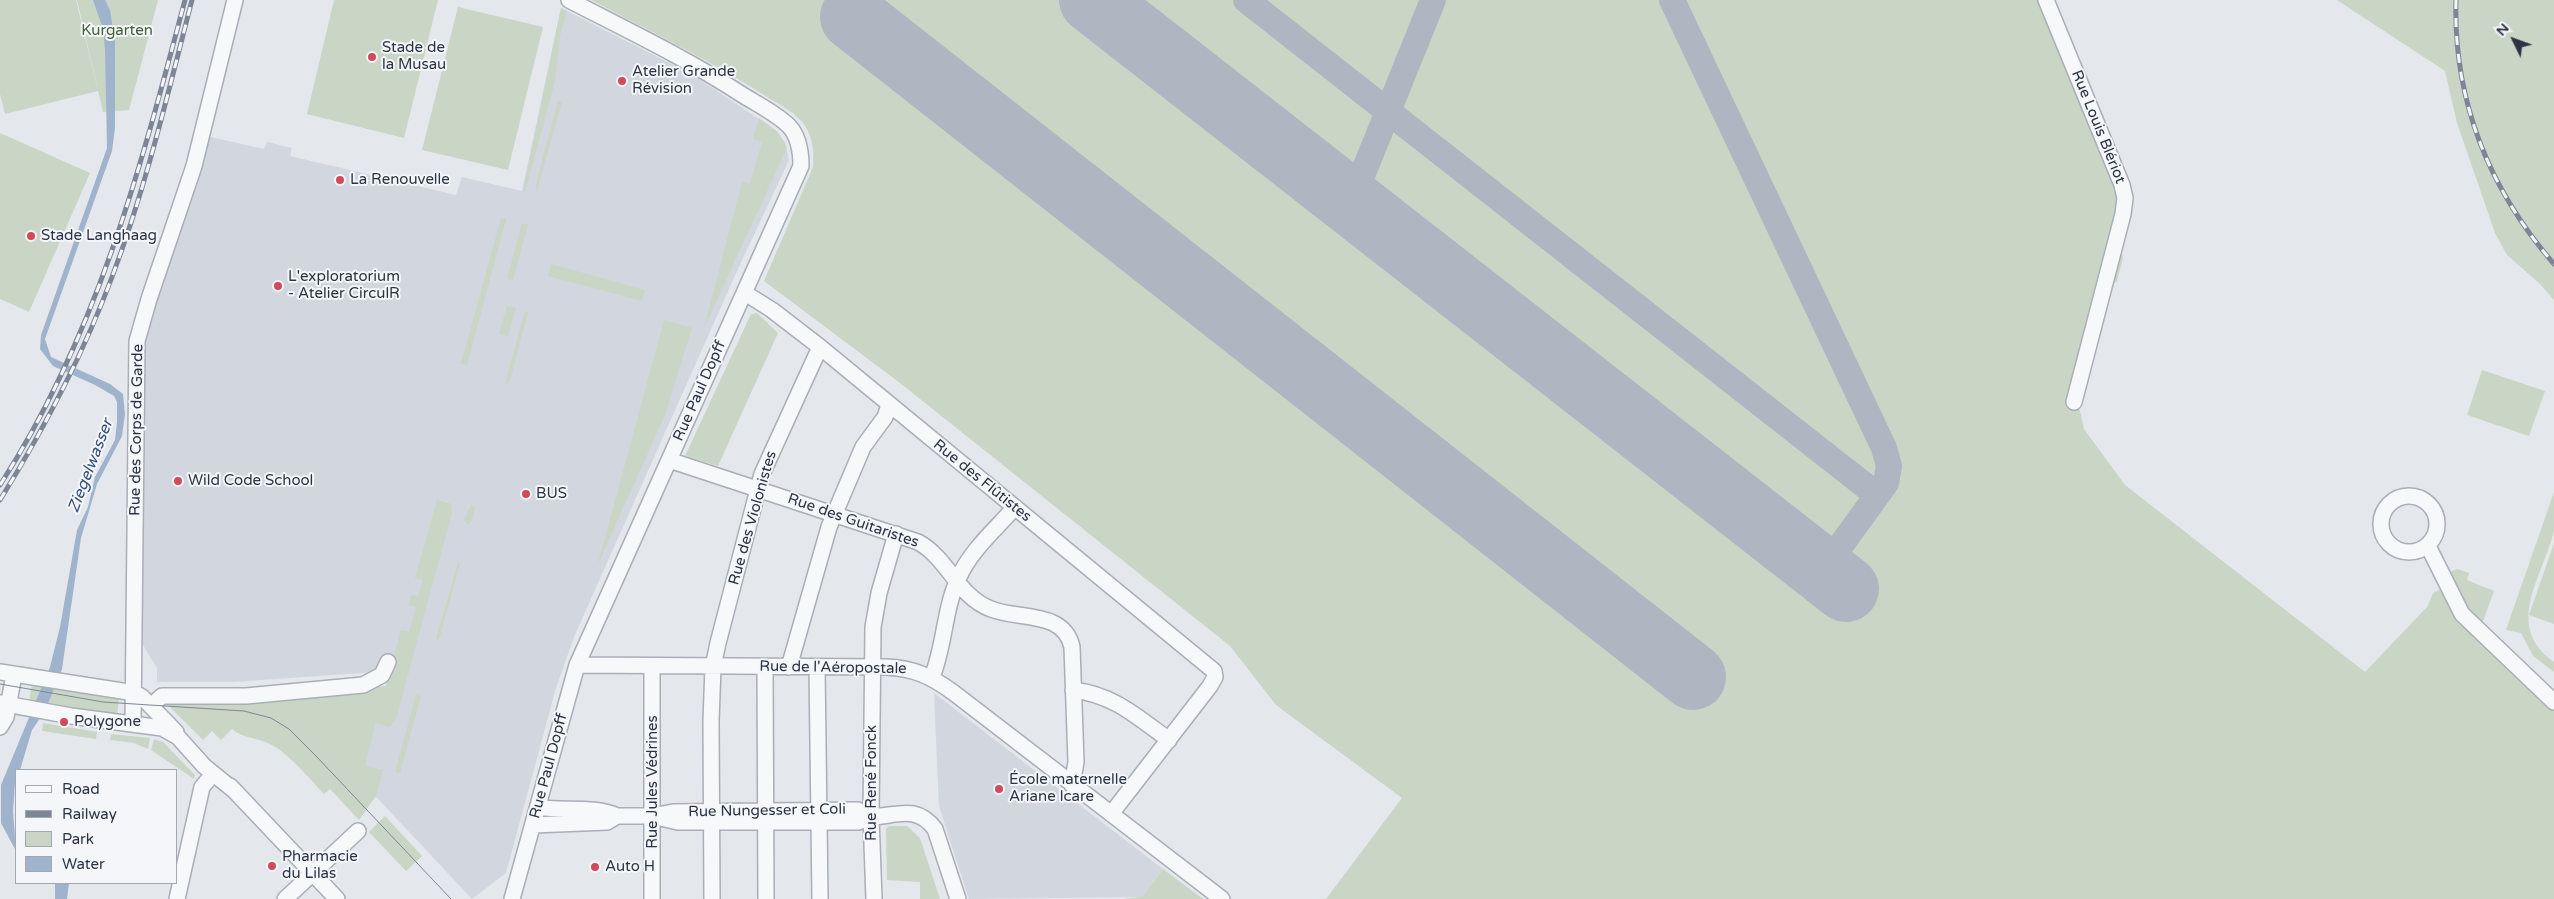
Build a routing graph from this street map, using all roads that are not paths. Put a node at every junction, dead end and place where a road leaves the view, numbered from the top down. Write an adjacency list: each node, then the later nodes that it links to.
1 (235, 0): 26 (street, Rue des Corps de Garde)
2 (569, 0): 4 (street, Rue Paul Dopff)
3 (2046, 0): 6 (street, Rue Louis Blériot)
4 (745, 293): 5 (street, Rue des Flûtistes); 8 (street, Rue Paul Dopff)
5 (820, 347): 7 (street, Rue des Flûtistes); 9 (street, Rue des Violonistes)
6 (2074, 402)
7 (889, 405): 10 (street, Rue des Flûtistes); 11 (street)
8 (670, 460): 9 (street, Rue des Guitaristes); 16 (street, Rue Paul Dopff)
9 (758, 489): 11 (street, Rue des Guitaristes); 18 (street, Rue des Violonistes)
10 (1015, 507): 14 (street); 33 (street, Rue des Flûtistes)
11 (835, 513): 12 (street, Rue des Guitaristes); 20 (street)
12 (896, 534): 14 (street, Rue des Guitaristes); 22 (street, Rue René Fonck)
13 (2428, 546): 27 (street)
14 (957, 582): 24 (street); 25 (street, Rue des Guitaristes)
15 (388, 662): 29 (street)
16 (577, 665): 17 (street, Rue de l'Aéropostale); 38 (street, Rue Paul Dopff)
17 (652, 666): 18 (street, Rue de l'Aéropostale); 41 (street, Rue Jules Védrines)
18 (713, 667): 19 (street, Rue de l'Aéropostale); 44 (street, Rue des Violonistes)
19 (765, 667): 20 (street, Rue de l'Aéropostale); 42 (street)
20 (789, 667): 21 (street, Rue de l'Aéropostale)
21 (817, 667): 22 (street, Rue de l'Aéropostale); 45 (street)
22 (873, 667): 24 (street, Rue de l'Aéropostale); 46 (street, Rue René Fonck)
23 (7, 674): 26 (street); 28 (street)
24 (932, 677): 36 (street, Rue de l'Aéropostale)
25 (1073, 690): 33 (street); 36 (street, Rue des Guitaristes)
26 (135, 693): 29 (street); 30 (street, Rue des Corps de Garde)
27 (2554, 702)
28 (4, 704): 30 (street); 31 (street)
29 (151, 706): 32 (street)
30 (134, 723): 32 (street)
31 (0, 726)
32 (178, 737): 34 (street)
33 (1168, 740): 39 (street)
34 (197, 755): 35 (street); 37 (street)
35 (213, 774): 37 (street); 50 (street)
36 (1072, 785): 39 (street, Rue de l'Aéropostale)
37 (236, 792): 49 (street)
38 (538, 807): 40 (street, Rue Nungesser et Coli); 47 (street, Rue Paul Dopff)
39 (1111, 814): 61 (street, Rue de l'Aéropostale)
40 (617, 816): 41 (street, Rue Nungesser et Coli); 47 (street, Rue Nungesser et Coli)
41 (652, 816): 44 (street, Rue Nungesser et Coli); 54 (street, Rue Jules Védrines)
42 (766, 816): 44 (street, Rue Nungesser et Coli); 45 (street, Rue Nungesser et Coli); 56 (street)
43 (892, 816): 46 (street, Rue Nungesser et Coli); 59 (street); 60 (street, Rue Nungesser et Coli)
44 (711, 817): 55 (street, Rue des Violonistes)
45 (820, 817): 46 (street, Rue Nungesser et Coli); 57 (street)
46 (871, 817): 58 (street, Rue René Fonck)
47 (533, 825): 53 (street, Rue Paul Dopff)
48 (358, 831): 49 (street)
49 (312, 873): 51 (street); 52 (street)
50 (176, 899)
51 (285, 899)
52 (337, 899)
53 (512, 899)
54 (652, 899)
55 (712, 899)
56 (766, 899)
57 (820, 899)
58 (874, 899)
59 (948, 899)
60 (958, 899)
61 (1222, 899)

